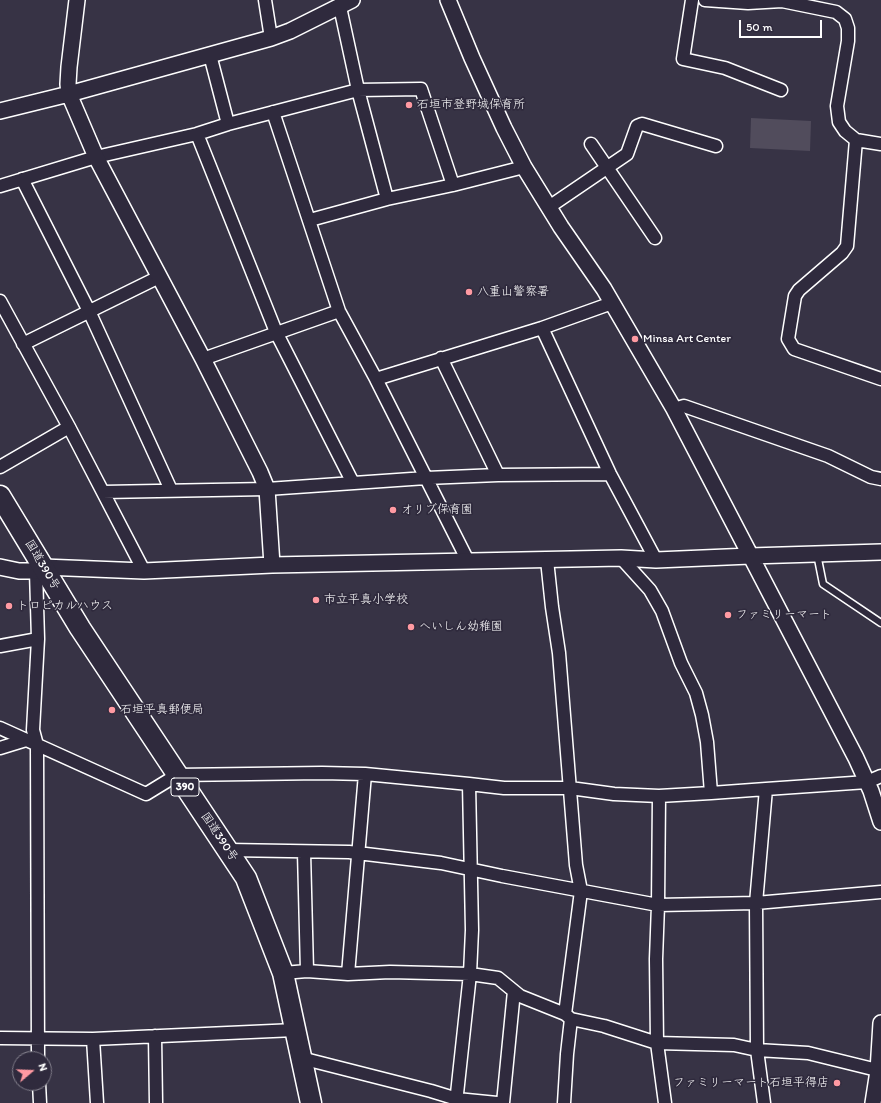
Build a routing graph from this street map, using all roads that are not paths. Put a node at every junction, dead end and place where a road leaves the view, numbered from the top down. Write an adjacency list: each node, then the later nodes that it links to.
1 (77, 0): 11 (street)
2 (265, 0): 7 (street)
3 (448, 0): 21 (street)
4 (692, 0): 10 (street)
5 (705, 0): 16 (street)
6 (346, 3): 7 (street); 9 (street)
7 (270, 38): 8 (street)
8 (210, 55): 11 (street); 14 (street)
9 (358, 90): 13 (street); 24 (street); 26 (street)
10 (781, 90)
11 (69, 94): 12 (street); 20 (street)
12 (0, 111)
13 (273, 112): 14 (street); 28 (street)
14 (228, 124): 15 (street)
15 (197, 134): 20 (street); 36 (street)
16 (856, 140): 18 (street); 41 (street)
17 (591, 144): 22 (street)
18 (881, 144)
19 (716, 146): 22 (street)
20 (96, 157): 23 (street); 30 (street)
21 (524, 167): 24 (street); 27 (street)
22 (607, 168): 27 (street); 29 (street)
23 (22, 179): 25 (street); 33 (street)
24 (453, 185): 26 (street)
25 (0, 186)
26 (387, 199): 28 (street)
27 (549, 207): 32 (street)
28 (310, 220): 34 (street)
29 (655, 238)
30 (159, 277): 33 (street); 38 (street)
31 (0, 301): 37 (street)
32 (612, 303): 35 (street); 42 (street)
33 (89, 311): 37 (street); 51 (street)
34 (340, 311): 36 (street); 40 (street)
35 (542, 328): 39 (street); 45 (street)
36 (276, 332): 38 (street); 49 (street)
37 (23, 344): 43 (street)
38 (203, 358): 50 (street)
39 (441, 358): 40 (street); 46 (street)
40 (376, 379): 47 (street)
41 (881, 379)
42 (674, 409): 48 (street); 56 (street)
43 (69, 427): 44 (street); 52 (street)
44 (0, 467)
45 (610, 474): 46 (street); 59 (street)
46 (498, 475): 47 (street)
47 (426, 478): 49 (street); 60 (street)
48 (881, 480)
49 (353, 483): 50 (street)
50 (267, 489): 51 (street); 61 (street)
51 (171, 490): 52 (street)
52 (103, 492): 64 (street)
53 (0, 496): 63 (highway, 国道390号 / 390)
54 (881, 552): 55 (street)
55 (817, 554): 56 (street); 65 (lane)
56 (750, 556): 59 (street); 74 (street)
57 (621, 558): 58 (street); 59 (street); 78 (street)
58 (547, 560): 60 (street); 76 (street)
59 (656, 560)
60 (468, 561): 61 (street)
61 (272, 565): 64 (street)
62 (0, 567): 63 (street)
63 (40, 569): 64 (street); 66 (street); 72 (highway, 国道390号 / 390)
64 (144, 570)
65 (881, 623)
66 (38, 639): 67 (street); 69 (street)
67 (0, 646)
68 (0, 728): 69 (street)
69 (31, 742): 70 (street); 72 (street); 100 (street)
70 (0, 748)
71 (365, 774): 72 (street); 75 (street); 83 (street)
72 (177, 775): 81 (highway, 国道390号 / 390)
73 (881, 776): 74 (street)
74 (867, 782): 77 (street); 80 (street)
75 (469, 784): 76 (street); 84 (street)
76 (570, 788): 79 (street); 85 (street)
77 (766, 789): 78 (street); 87 (street)
78 (711, 793): 79 (street)
79 (659, 796): 88 (street)
80 (881, 822)
81 (228, 850): 82 (street); 90 (highway, 国道390号 / 390)
82 (304, 852): 83 (street); 89 (street)
83 (358, 852): 84 (street); 91 (street)
84 (472, 869): 85 (street); 92 (street)
85 (581, 891): 88 (street); 94 (street)
86 (881, 892): 87 (street)
87 (756, 903): 88 (street); 102 (street)
88 (658, 905): 101 (street)
89 (307, 971): 90 (street); 91 (street)
90 (283, 973): 96 (highway, 国道390号 / 390)
91 (348, 974): 92 (street)
92 (470, 974): 93 (street); 107 (street)
93 (514, 991): 94 (street); 113 (street)
94 (568, 1016): 101 (street); 114 (street)
95 (881, 1023): 105 (street)
96 (295, 1030): 97 (street); 104 (highway, 国道390号 / 390)
97 (155, 1036): 99 (street); 110 (street)
98 (0, 1038): 100 (street)
99 (93, 1038): 100 (street); 109 (street)
100 (37, 1039): 103 (street)
101 (657, 1043): 102 (street); 115 (street)
102 (757, 1050): 105 (street); 116 (street)
103 (38, 1051)
104 (301, 1058): 107 (street); 111 (highway, 国道390号 / 390)
105 (879, 1071): 117 (street)
106 (39, 1091): 108 (street)
107 (456, 1101): 112 (street)
108 (40, 1103)
109 (97, 1103)
110 (156, 1103)
111 (311, 1103)
112 (497, 1103)
113 (503, 1103)
114 (564, 1103)
115 (665, 1103)
116 (764, 1103)
117 (873, 1103)

